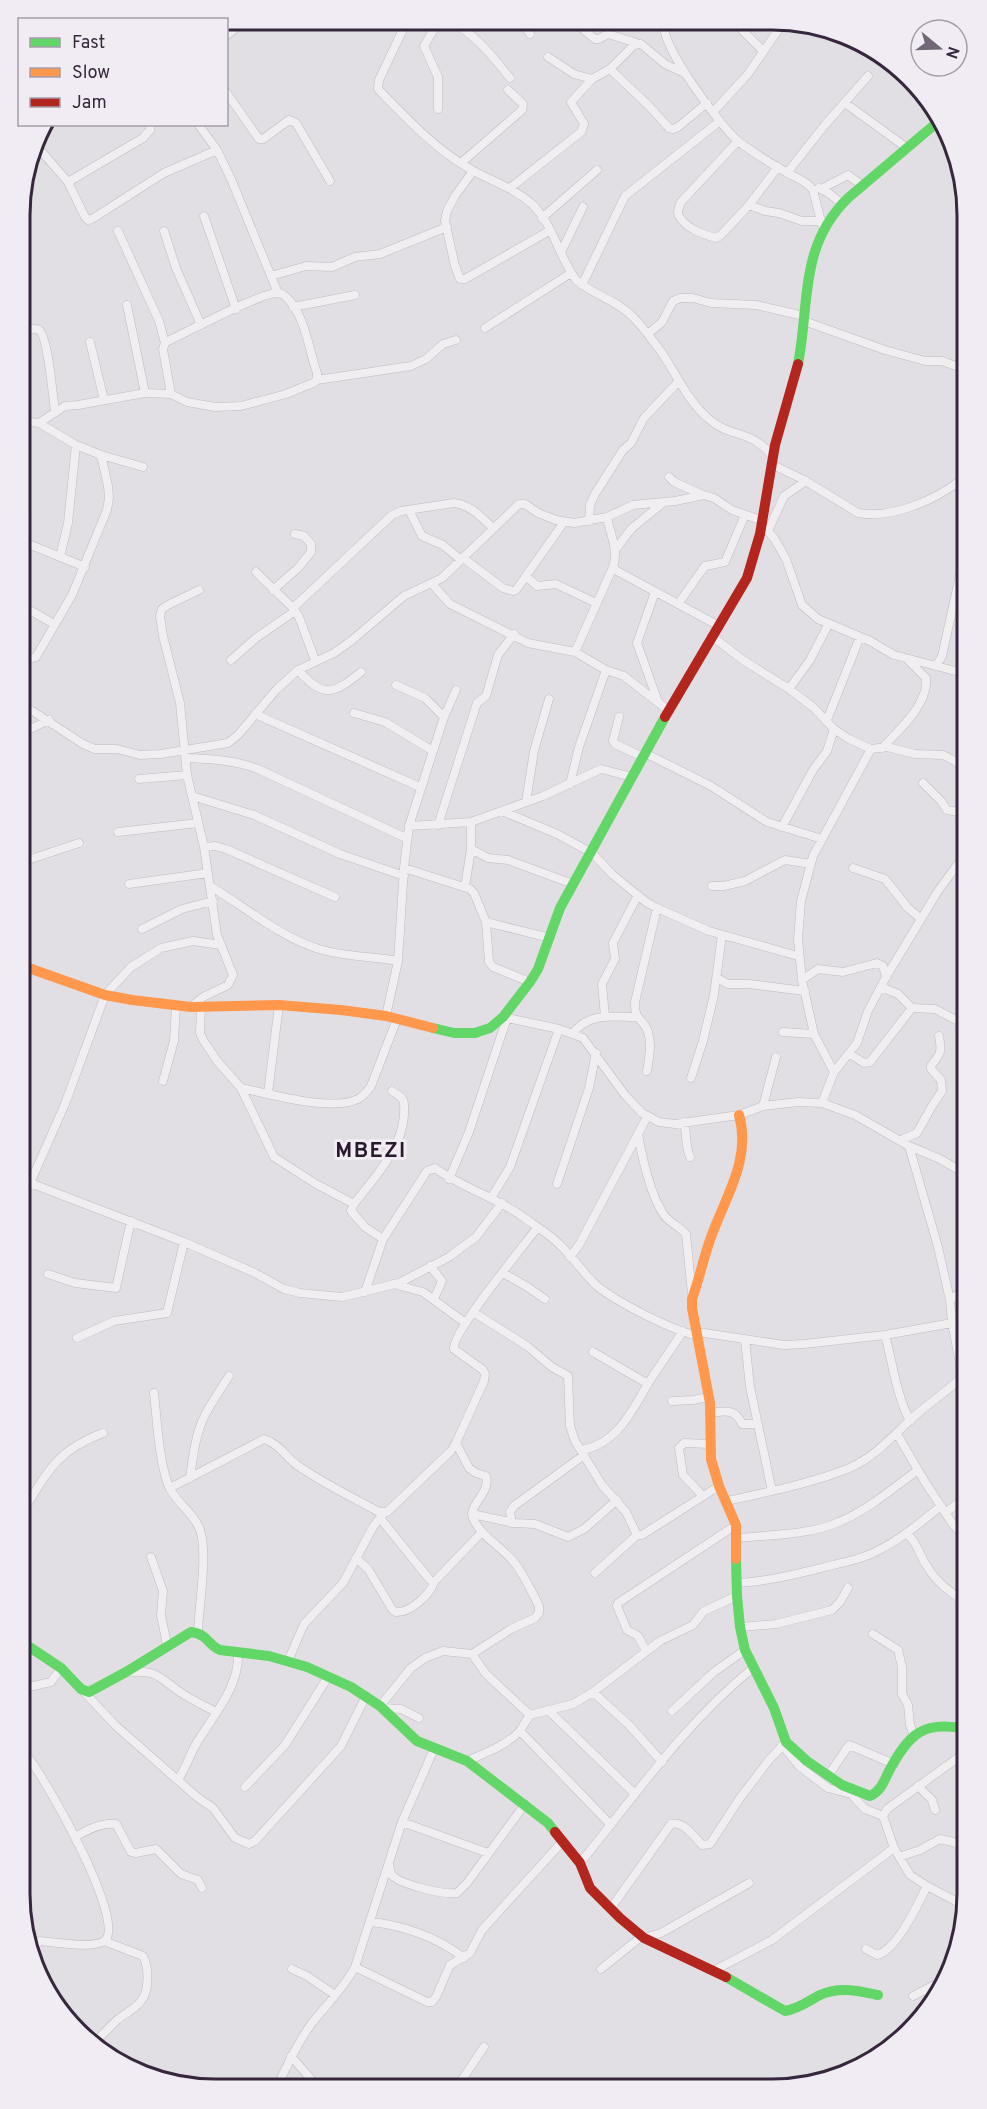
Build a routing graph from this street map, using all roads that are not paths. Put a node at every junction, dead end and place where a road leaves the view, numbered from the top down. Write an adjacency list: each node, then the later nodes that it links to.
1 (402, 30): 32 (street)
2 (433, 30): 22 (street)
3 (462, 30): 16 (street)
4 (527, 30): 9 (street)
5 (583, 30): 10 (street)
6 (666, 30): 14 (street)
7 (742, 30): 11 (street)
8 (778, 30): 11 (street)
9 (530, 34)
10 (637, 43): 13 (street); 14 (street)
11 (763, 51): 23 (street)
12 (548, 57): 17 (street)
13 (610, 69): 17 (street); 21 (street)
14 (684, 72): 21 (street)
15 (868, 76): 20 (street)
16 (510, 78)
17 (592, 79): 41 (street)
18 (508, 90): 32 (street)
19 (228, 95): 37 (street)
20 (845, 103): 29 (street); 36 (street)
21 (707, 104): 23 (street)
22 (438, 109)
23 (714, 111): 24 (street)
24 (720, 121): 28 (street); 56 (street)
25 (934, 125): 29 (street)
26 (151, 126): 38 (street)
27 (199, 126): 30 (street)
28 (738, 141): 33 (street); 44 (street)
29 (907, 148): 40 (street)
30 (217, 150): 38 (street); 55 (street)
31 (41, 151): 38 (street)
32 (461, 163): 35 (street)
33 (778, 167): 36 (street); 44 (street)
34 (597, 170): 47 (street)
35 (473, 171): 41 (street); 49 (street)
36 (787, 173): 39 (street)
37 (330, 181)
38 (68, 182)
39 (810, 185): 42 (street); 48 (street)
40 (863, 186): 42 (street); 43 (street)
41 (510, 188): 47 (street)
42 (821, 189): 43 (street)
43 (842, 204): 48 (street)
44 (749, 205): 48 (street)
45 (583, 207): 53 (street)
46 (204, 216): 61 (street)
47 (542, 218): 52 (street)
48 (822, 225): 62 (street)
49 (447, 226): 52 (street); 55 (street)
50 (118, 231): 69 (street)
51 (164, 231): 63 (street)
52 (549, 231): 53 (street)
53 (561, 252): 54 (street)
54 (571, 273): 56 (street); 64 (street)
55 (271, 276): 57 (street)
56 (582, 285): 66 (street)
57 (278, 293): 60 (street); 61 (street)
58 (355, 295): 60 (street)
59 (127, 305): 73 (street)
60 (293, 307): 71 (street)
61 (236, 309): 63 (street)
62 (804, 318): 66 (street); 70 (street); 81 (street)
63 (201, 325): 69 (street)
64 (485, 328)
65 (30, 329): 76 (street)
66 (648, 334): 72 (street)
67 (456, 340): 71 (street)
68 (90, 342): 75 (street)
69 (165, 343): 74 (street)
70 (957, 366)
71 (317, 380): 74 (street)
72 (678, 381): 81 (street); 91 (street)
73 (146, 393): 74 (street); 75 (street)
74 (171, 394)
75 (104, 400): 76 (street)
76 (55, 411): 78 (street)
77 (30, 422): 78 (street)
78 (39, 423): 79 (street)
79 (76, 445): 80 (street); 98 (street)
80 (101, 455): 82 (street); 100 (street)
81 (772, 460): 84 (street); 93 (street)
82 (143, 467)
83 (669, 477): 86 (street)
84 (806, 482): 85 (street); 93 (street)
85 (957, 482)
86 (704, 495): 87 (street); 89 (street)
87 (664, 502): 90 (street); 97 (street)
88 (409, 510): 94 (street); 99 (street); 111 (street)
89 (745, 515): 93 (street); 110 (street)
90 (607, 517): 91 (street); 97 (street)
91 (589, 521): 92 (street)
92 (564, 522): 94 (street); 103 (street)
93 (764, 526): 114 (street); 115 (street)
94 (493, 528): 99 (street)
95 (295, 534): 107 (street)
96 (30, 545): 98 (street)
97 (616, 549): 101 (street)
98 (60, 557): 100 (street)
99 (462, 559): 103 (street); 104 (street)
100 (85, 567): 113 (street)
101 (614, 567): 108 (street); 109 (street)
102 (256, 572): 107 (street)
103 (526, 576): 109 (street)
104 (432, 584): 116 (street); 123 (street)
105 (957, 588): 124 (street)
106 (199, 590): 147 (street)
107 (273, 590): 111 (street)
108 (656, 592): 110 (street); 133 (street)
109 (596, 603): 119 (street)
110 (678, 604): 115 (street)
111 (294, 610): 122 (street); 123 (street)
112 (30, 611): 113 (street)
113 (54, 624): 121 (street)
114 (828, 625): 118 (street); 130 (street)
115 (719, 626): 117 (street)
116 (514, 634): 119 (street); 162 (street)
117 (713, 637): 130 (street); 135 (street)
118 (860, 637): 120 (street); 141 (street)
119 (575, 652): 126 (street)
120 (907, 659): 124 (street); 144 (street)
121 (30, 660)
122 (231, 660)
123 (315, 660): 125 (street)
124 (936, 666): 127 (street)
125 (298, 670): 128 (street); 137 (street)
126 (606, 670): 133 (street); 154 (street)
127 (957, 671)
128 (361, 672)
129 (396, 685): 138 (street)
130 (789, 689): 141 (street)
131 (456, 690): 138 (street)
132 (549, 699): 157 (street)
133 (657, 701): 135 (street)
134 (30, 710): 140 (street)
135 (669, 711): 148 (street)
136 (354, 713): 146 (street)
137 (255, 714): 147 (street); 155 (street)
138 (444, 717): 146 (street)
139 (619, 717): 148 (street)
140 (49, 720): 142 (street); 147 (street)
141 (827, 720): 143 (street)
142 (30, 729)
143 (834, 729): 145 (street); 164 (street)
144 (882, 748): 145 (street); 149 (street)
145 (871, 749): 167 (street)
146 (433, 751): 155 (street)
147 (186, 754): 150 (street); 166 (street)
148 (644, 755): 151 (street); 164 (street)
149 (957, 763)
150 (187, 775): 152 (street); 156 (street)
151 (632, 777): 154 (street); 171 (street)
152 (139, 779)
153 (923, 783): 159 (street)
154 (570, 784): 157 (street)
155 (420, 787): 163 (street)
156 (192, 796): 161 (street); 176 (street)
157 (526, 802): 158 (street)
158 (502, 811): 160 (street); 171 (street)
159 (957, 812)
160 (471, 822): 162 (street); 170 (street)
161 (198, 823): 165 (street); 169 (street)
162 (438, 825): 163 (street)
163 (409, 826): 166 (street)
164 (782, 827): 167 (street)
165 (118, 832)
166 (406, 838): 176 (street)
167 (822, 839): 173 (street)
168 (79, 843): 172 (street)
169 (204, 847): 177 (street); 184 (street)
170 (471, 849): 179 (street); 182 (street)
171 (592, 853): 179 (street); 183 (street)
172 (30, 859)
173 (811, 864): 181 (street); 193 (street)
174 (957, 865): 187 (street)
175 (853, 868): 187 (street)
176 (404, 872): 182 (street); 194 (street)
177 (208, 873): 178 (street); 180 (street)
178 (129, 884)
179 (573, 884): 191 (street)
180 (210, 886): 185 (street); 194 (street)
181 (712, 886)
182 (465, 887): 188 (street)
183 (638, 895): 186 (street); 209 (street)
184 (335, 897)
185 (213, 901): 189 (street); 192 (street)
186 (657, 908): 190 (street); 210 (street)
187 (921, 919): 196 (street)
188 (486, 922): 191 (street); 199 (street)
189 (142, 929)
190 (722, 935): 193 (street); 197 (street)
191 (550, 938): 199 (street)
192 (222, 945): 202 (street); 205 (street)
193 (798, 956): 198 (street)
194 (398, 961): 207 (street)
195 (30, 968): 202 (street)
196 (886, 977): 198 (street); 200 (street)
197 (717, 978): 201 (street); 222 (street)
198 (802, 980): 201 (street)
199 (530, 982): 208 (street)
200 (880, 987): 206 (street); 218 (street)
201 (805, 991): 215 (street)
202 (105, 995): 203 (street); 238 (street)
203 (176, 1005): 205 (street); 223 (street)
204 (279, 1005): 205 (street); 207 (street); 226 (street)
205 (196, 1007): 224 (street)
206 (912, 1008): 211 (street); 218 (street)
207 (391, 1017): 208 (street); 226 (street)
208 (505, 1017): 212 (street); 237 (street)
209 (605, 1017): 210 (street); 214 (street)
210 (636, 1017): 220 (street)
211 (957, 1020)
212 (559, 1029): 214 (street); 240 (street)
213 (783, 1032): 215 (street)
214 (573, 1033): 217 (street)
215 (814, 1034): 221 (street)
216 (939, 1036): 233 (street)
217 (596, 1053): 230 (street); 239 (street)
218 (850, 1054): 221 (street)
219 (776, 1057): 228 (street)
220 (647, 1071)
221 (834, 1072): 227 (street)
222 (691, 1078)
223 (163, 1081)
224 (241, 1088): 226 (street); 242 (street)
225 (392, 1091): 242 (street)
226 (268, 1093)
227 (822, 1103): 228 (street); 233 (street)
228 (763, 1106): 229 (street)
229 (739, 1115): 231 (street); 256 (street)
230 (647, 1117): 231 (street); 232 (street)
231 (684, 1122): 235 (street)
232 (638, 1134): 247 (street); 256 (street)
233 (901, 1140): 234 (street)
234 (909, 1146): 236 (street); 257 (street)
235 (690, 1157)
236 (957, 1169)
237 (449, 1179): 240 (street); 245 (street)
238 (30, 1183): 243 (street)
239 (557, 1184)
240 (491, 1198): 241 (street)
241 (502, 1203): 244 (street); 248 (street)
242 (354, 1204): 245 (street)
243 (132, 1221): 246 (street); 250 (street)
244 (537, 1228): 247 (street); 249 (street)
245 (383, 1239): 252 (street)
246 (184, 1242): 252 (street); 264 (street)
247 (570, 1257): 261 (street)
248 (430, 1266): 251 (street); 254 (street)
249 (503, 1273): 255 (street); 258 (street)
250 (48, 1274)
251 (393, 1284): 252 (street); 254 (street)
252 (365, 1292)
253 (957, 1295): 257 (street)
254 (434, 1299): 259 (street)
255 (545, 1299)
256 (692, 1299): 262 (street)
257 (950, 1300): 260 (street)
258 (473, 1312): 259 (street); 281 (street)
259 (465, 1322): 279 (street)
260 (952, 1323): 263 (street); 266 (street)
261 (683, 1331): 262 (street); 270 (street)
262 (698, 1334): 265 (street); 272 (street)
263 (885, 1335): 265 (street); 275 (street)
264 (77, 1338)
265 (746, 1339): 276 (street)
266 (957, 1340)
267 (593, 1352): 270 (street)
268 (229, 1376): 283 (street)
269 (957, 1382): 275 (street)
270 (648, 1384): 281 (street)
271 (154, 1393): 285 (street)
272 (709, 1397): 273 (street); 274 (street)
273 (672, 1401)
274 (710, 1413): 276 (street); 280 (street)
275 (910, 1420): 278 (street)
276 (757, 1424): 286 (street)
277 (103, 1433): 288 (street)
278 (897, 1434): 282 (street); 286 (street)
279 (456, 1443): 293 (street); 294 (street)
280 (710, 1444): 284 (street); 287 (street)
281 (583, 1453): 289 (street); 295 (street)
282 (918, 1470): 292 (street); 301 (street)
283 (190, 1478): 285 (street); 294 (street)
284 (719, 1486): 287 (street); 290 (street)
285 (170, 1488): 311 (street)
286 (772, 1491): 290 (street)
287 (703, 1496): 300 (street)
288 (30, 1500)
289 (617, 1500): 295 (street); 300 (street)
290 (727, 1501): 296 (street)
291 (957, 1502): 292 (street)
292 (943, 1509): 297 (street); 299 (street)
293 (472, 1514): 295 (street); 298 (street)
294 (381, 1516): 303 (street); 305 (street)
295 (512, 1523)
296 (736, 1525): 301 (street); 315 (street)
297 (957, 1527)
298 (482, 1532): 305 (street); 318 (street)
299 (906, 1533): 306 (street); 309 (street)
300 (637, 1535): 304 (street)
301 (738, 1538): 306 (street)
302 (152, 1557): 313 (street)
303 (356, 1558): 305 (street); 319 (street)
304 (595, 1573)
305 (434, 1582)
306 (738, 1583): 308 (street)
307 (848, 1587): 310 (street)
308 (737, 1596): 310 (street); 315 (street)
309 (957, 1596)
310 (740, 1627): 314 (street)
311 (198, 1631): 313 (street); 317 (street)
312 (873, 1634): 336 (street)
313 (167, 1645): 322 (street)
314 (745, 1650): 321 (street); 330 (street)
315 (646, 1651): 326 (street)
316 (30, 1652): 320 (street)
317 (238, 1652): 319 (street); 331 (street)
318 (472, 1654): 328 (street); 332 (street)
319 (288, 1661): 323 (street)
320 (61, 1668): 324 (street); 325 (street)
321 (753, 1668): 337 (street); 342 (street)
322 (126, 1672): 325 (street); 331 (street)
323 (328, 1677): 327 (street); 347 (street)
324 (30, 1688)
325 (81, 1689): 345 (street)
326 (593, 1692): 329 (street); 342 (street)
327 (366, 1696): 328 (street); 345 (street)
328 (381, 1707): 333 (street); 338 (street)
329 (548, 1710): 332 (street); 348 (street)
330 (672, 1711)
331 (216, 1712): 345 (street)
332 (530, 1715): 335 (street)
333 (419, 1718)
334 (957, 1728): 336 (street)
335 (520, 1731): 341 (street); 353 (street)
336 (915, 1734): 343 (street)
337 (784, 1743): 344 (street); 351 (street); 366 (street)
338 (434, 1749): 341 (street); 352 (street)
339 (957, 1758): 346 (street)
340 (30, 1759): 354 (street)
341 (467, 1761): 349 (street)
342 (662, 1761): 348 (street)
343 (894, 1764): 344 (street); 344 (street)
344 (828, 1776)
345 (178, 1780)
346 (918, 1786): 350 (street); 351 (street)
347 (245, 1787)
348 (634, 1793): 353 (street)
349 (525, 1804): 355 (street); 358 (street)
350 (935, 1810)
351 (883, 1816): 357 (street)
352 (402, 1822): 358 (street); 360 (street)
353 (611, 1825): 361 (street)
354 (75, 1837): 364 (street); 369 (street)
355 (563, 1841): 361 (street); 372 (street)
356 (957, 1844): 359 (street)
357 (894, 1848): 359 (street); 376 (street)
358 (488, 1853): 360 (street)
359 (899, 1857): 363 (street)
360 (389, 1862): 367 (street)
361 (580, 1863): 366 (street)
362 (749, 1883): 368 (street)
363 (927, 1886): 365 (street); 371 (street)
364 (202, 1888)
365 (957, 1902)
366 (611, 1908): 368 (street)
367 (370, 1922): 372 (street); 373 (street)
368 (643, 1937): 375 (street); 376 (street)
369 (104, 1941): 370 (street); 381 (street)
370 (37, 1944)
371 (866, 1949)
372 (464, 1958): 373 (street)
373 (355, 1967): 378 (street)
374 (292, 1969): 378 (street)
375 (601, 1969)
376 (715, 1970): 379 (street)
377 (932, 1986): 380 (street)
378 (335, 1995): 383 (street)
379 (878, 1995)
380 (913, 1996)
381 (99, 2038)
382 (484, 2047): 386 (street)
383 (291, 2056): 384 (street); 385 (street)
384 (281, 2079)
385 (311, 2079)
386 (462, 2079)

